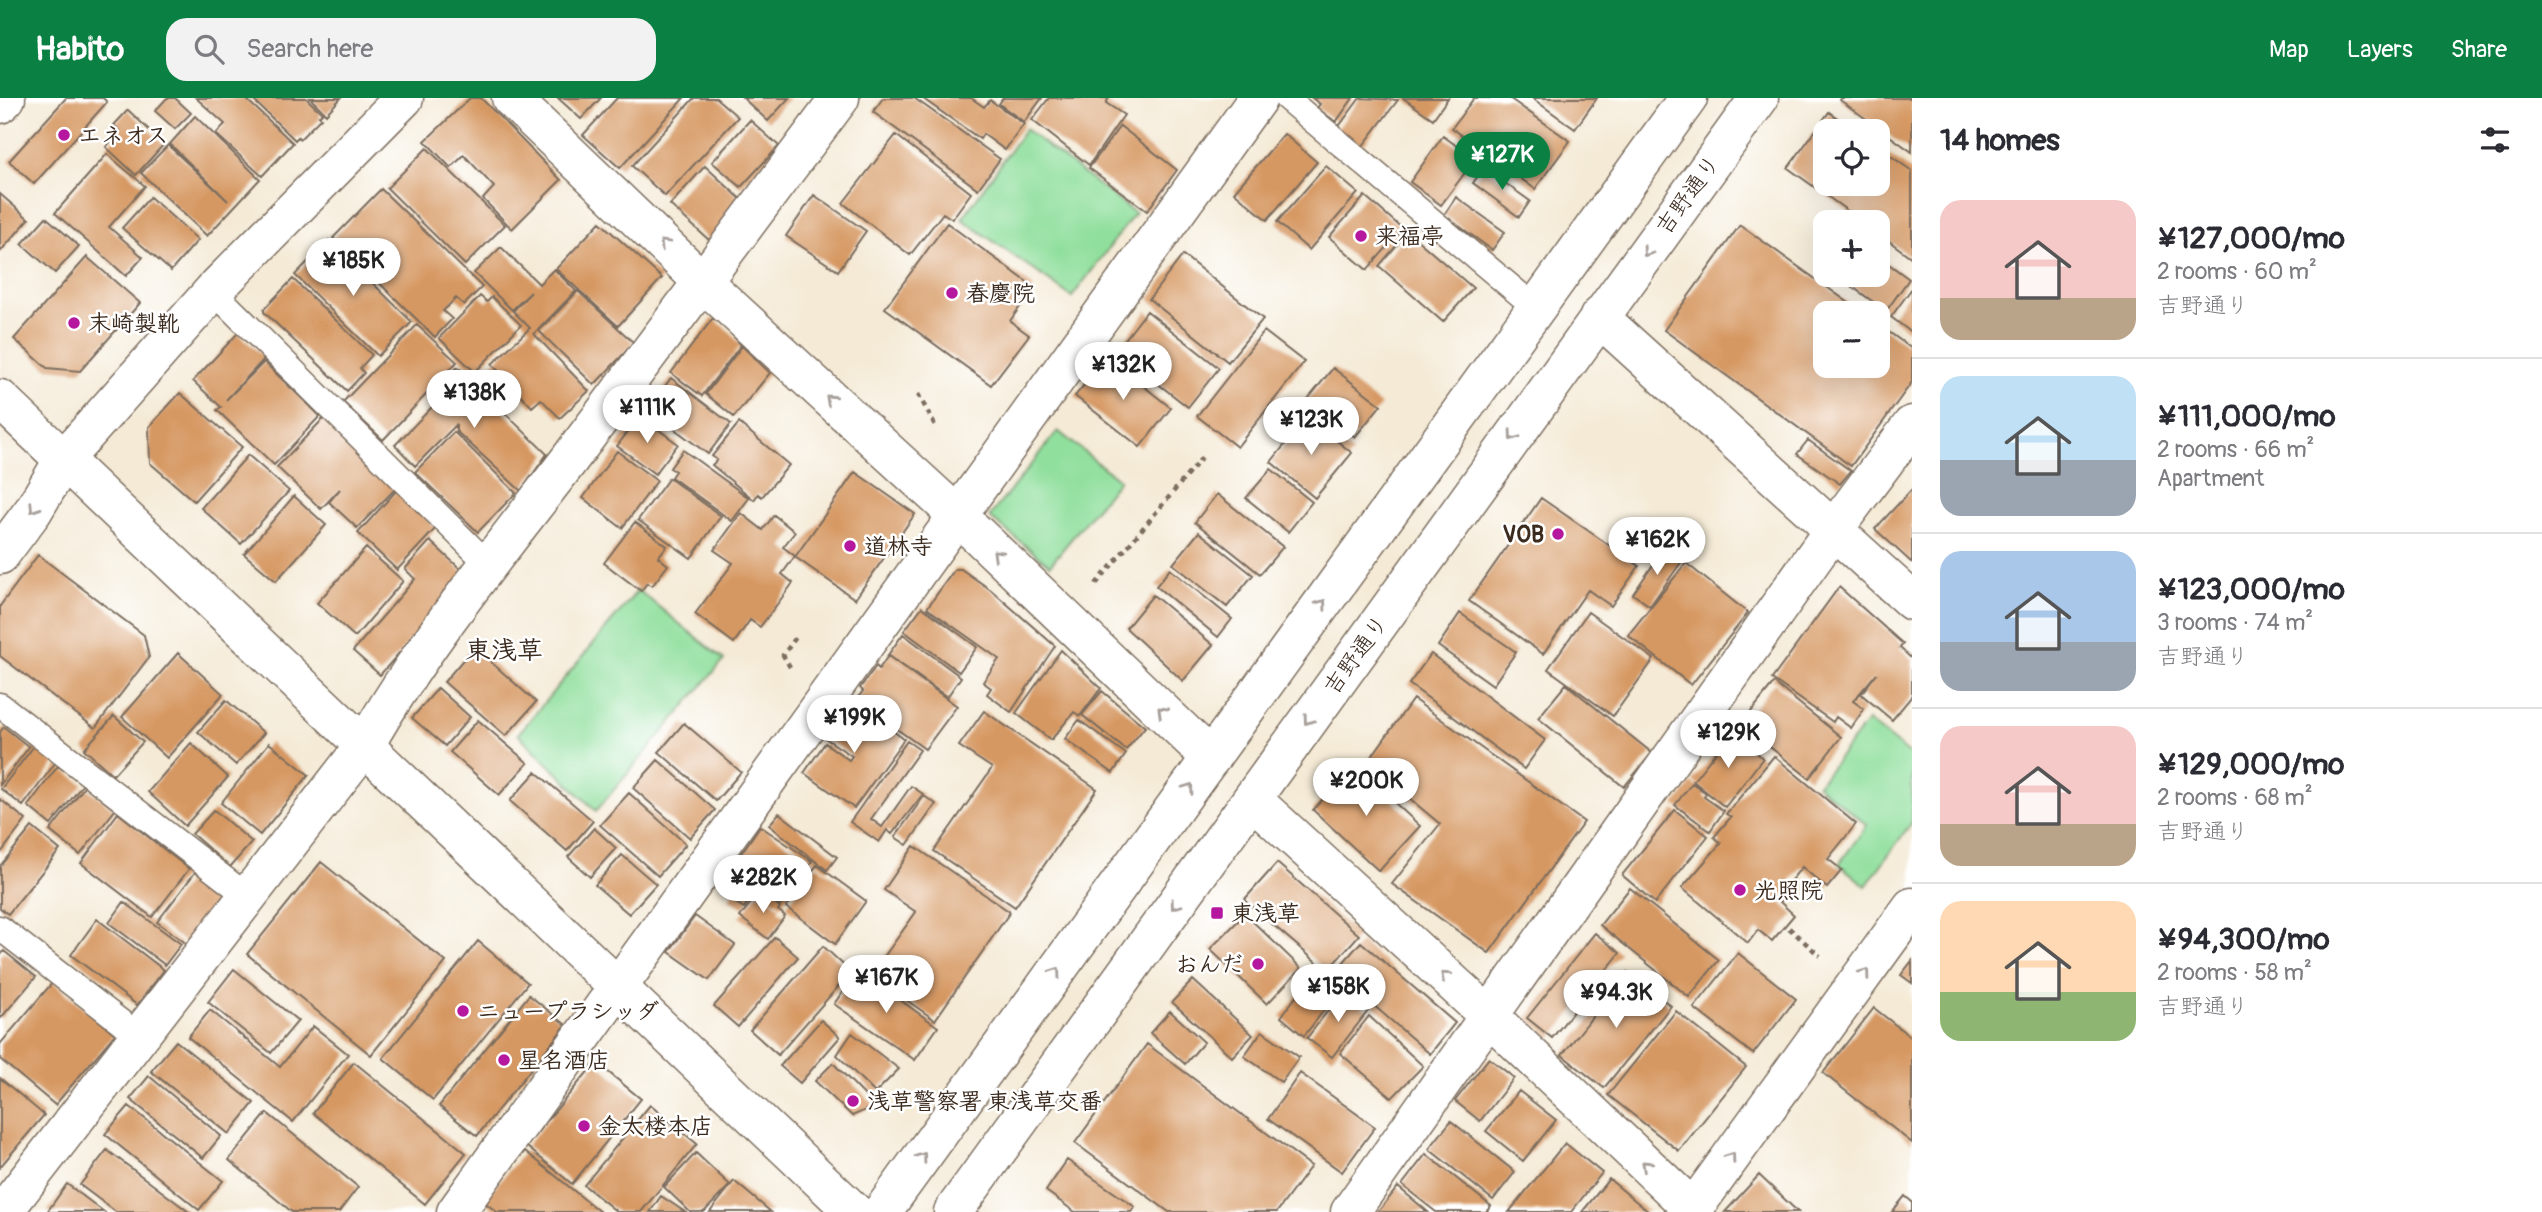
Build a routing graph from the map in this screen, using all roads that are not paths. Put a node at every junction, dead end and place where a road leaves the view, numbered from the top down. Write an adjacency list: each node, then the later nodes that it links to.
1 (6, 98): 9 (street)
2 (404, 98): 11 (street)
3 (511, 98): 10 (street, one-way to 3)
4 (840, 98): 10 (street)
5 (1258, 98): 17 (street)
6 (1286, 98): 12 (lane)
7 (1688, 98): 12 (street)
8 (1759, 98): 13 (street, 吉野通り, one-way to 13)
9 (0, 104)
10 (704, 283): 17 (street, one-way to 10); 20 (street)
11 (213, 291): 16 (street); 20 (lane)
12 (1535, 308): 24 (street, one-way to 12)
13 (1599, 317): 18 (street); 25 (street, 吉野通り, one-way to 25)
14 (0, 399): 16 (street)
15 (1912, 425): 18 (street)
16 (64, 459): 19 (street, one-way to 19); 23 (street)
17 (957, 515): 24 (street, one-way to 17); 29 (street)
18 (1834, 529): 21 (street); 30 (street)
19 (0, 555)
20 (489, 565): 23 (street)
21 (1912, 601)
22 (0, 705): 26 (lane)
23 (365, 745): 26 (street); 29 (street)
24 (1211, 758): 36 (street, one-way to 24)
25 (1252, 799): 30 (street, one-way to 25); 37 (street, 吉野通り, one-way to 37)
26 (247, 896): 31 (street)
27 (1912, 907): 32 (street, one-way to 27)
28 (0, 928): 31 (lane)
29 (617, 987): 34 (street); 35 (street)
30 (1490, 1017): 32 (street, one-way to 30); 38 (street)
31 (139, 1036): 33 (street)
32 (1693, 1211)
33 (3, 1212)
34 (456, 1212)
35 (854, 1212)
36 (883, 1212)
37 (953, 1212)
38 (1350, 1212)

